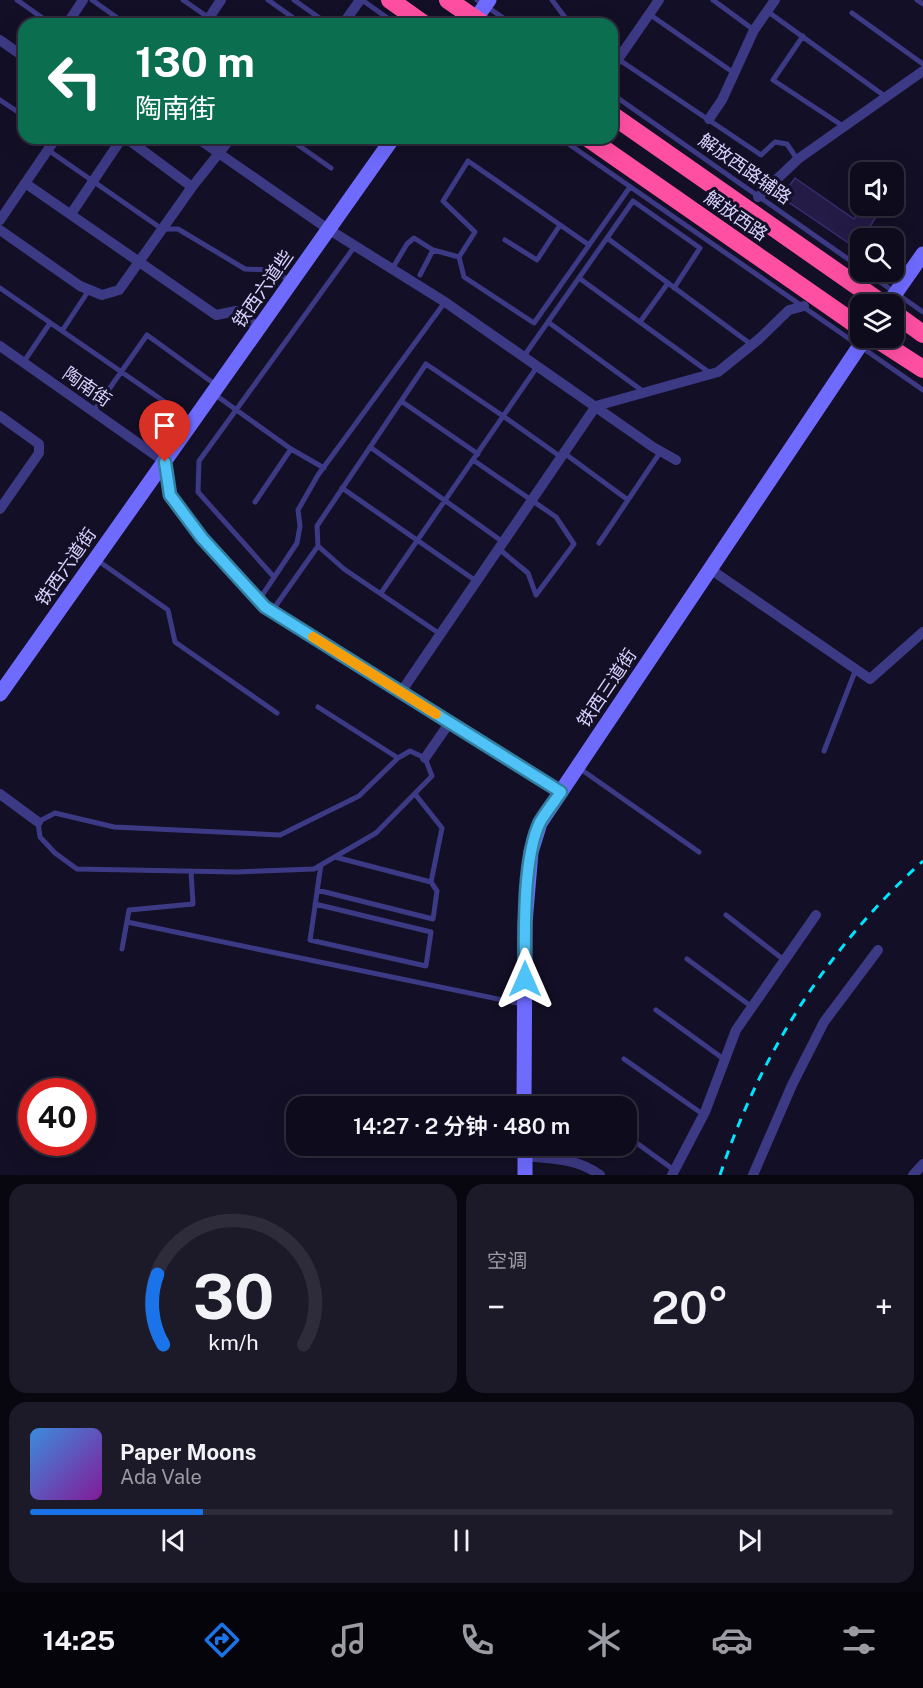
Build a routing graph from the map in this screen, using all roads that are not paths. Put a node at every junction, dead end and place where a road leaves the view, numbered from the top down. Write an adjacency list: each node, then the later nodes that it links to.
1 (17, 0): 21 (lane)
2 (83, 0): 22 (street)
3 (92, 0): 23 (lane)
4 (183, 0): 24 (lane)
5 (221, 0): 25 (street)
6 (268, 0): 26 (lane)
7 (294, 0): 27 (lane)
8 (361, 0): 28 (street); 29 (lane)
9 (390, 0): 30 (highway)
10 (448, 0): 18 (highway)
11 (552, 0): 32 (lane)
12 (659, 0): 20 (street)
13 (712, 0): 33 (lane)
14 (774, 0): 17 (street)
15 (917, 0): 16 (lane)
16 (923, 4)
17 (767, 11): 33 (street); 34 (lane)
18 (480, 12): 31 (lane)
19 (852, 13): 39 (lane)
20 (649, 14): 37 (street); 41 (lane)
21 (42, 18)
22 (71, 18)
23 (118, 18)
24 (206, 18)
25 (213, 18)
26 (294, 18)
27 (320, 18)
28 (348, 18)
29 (387, 18)
30 (416, 18)
31 (496, 18)
32 (566, 18)
33 (754, 30): 41 (street)
34 (803, 36): 42 (lane); 48 (lane)
35 (0, 40): 36 (street)
36 (18, 53)
37 (618, 56)
38 (618, 63): 47 (lane)
39 (923, 64)
40 (923, 71): 42 (street)
41 (735, 73): 47 (street)
42 (886, 97): 48 (street)
43 (618, 98): 66 (lane, 解放西路辅路)
44 (0, 100): 45 (lane)
45 (18, 112)
46 (618, 119): 91 (highway, 解放西路)
47 (709, 119): 60 (lane)
48 (844, 127): 60 (street)
49 (52, 144): 58 (street)
50 (120, 144): 62 (street)
51 (132, 144): 64 (street)
52 (205, 144): 59 (street)
53 (226, 144): 59 (street)
54 (297, 144): 61 (lane)
55 (389, 144): 71 (street, 铁西六道些)
56 (569, 144): 65 (lane)
57 (596, 144): 104 (highway, 解放西路)
58 (48, 150): 62 (lane); 63 (street)
59 (218, 153): 64 (street); 71 (street)
60 (798, 159): 66 (street)
61 (331, 168)
62 (93, 181): 67 (street); 70 (lane)
63 (25, 183): 67 (street); 68 (street)
64 (192, 187): 70 (street)
65 (630, 187): 75 (lane); 95 (lane)
66 (758, 196): 80 (lane, 解放西路辅路)
67 (71, 214): 81 (street)
68 (0, 220)
69 (560, 225): 74 (lane); 75 (lane); 79 (lane)
70 (162, 229): 81 (street); 85 (lane)
71 (328, 229): 76 (street); 85 (street, 铁西六道些)
72 (0, 230): 90 (street)
73 (607, 238): 84 (lane); 87 (lane); 89 (lane)
74 (505, 240)
75 (589, 245): 79 (lane)
76 (355, 246): 82 (street); 125 (lane)
77 (433, 250): 79 (lane); 82 (lane); 83 (lane)
78 (923, 254): 93 (street)
79 (459, 257)
80 (850, 260)
81 (139, 261): 90 (street); 105 (street)
82 (392, 269): 94 (street)
83 (420, 275)
84 (579, 278): 100 (lane); 101 (lane)
85 (291, 282): 105 (street, 铁西六道些)
86 (874, 282): 92 (lane)
87 (668, 283): 89 (lane); 101 (lane)
88 (0, 288): 102 (lane)
89 (674, 288): 109 (lane)
90 (89, 290): 107 (lane)
91 (879, 294)
92 (883, 294)
93 (894, 294)
94 (445, 302): 114 (street); 138 (lane)
95 (804, 306): 106 (lane); 109 (street)
96 (904, 306): 97 (lane)
97 (923, 312)
98 (904, 316): 103 (street)
99 (904, 320): 108 (highway)
100 (548, 322): 114 (lane); 122 (lane)
101 (640, 322): 119 (lane)
102 (50, 323): 107 (lane); 115 (lane)
103 (923, 324)
104 (850, 326)
105 (259, 328): 120 (street, 铁西六道些)
106 (850, 329)
107 (62, 331): 118 (lane)
108 (923, 334)
109 (752, 345): 119 (street)
110 (0, 346): 115 (street, 陶南街)
111 (858, 348): 150 (street, 铁西三道街)
112 (877, 348): 121 (lane)
113 (884, 348): 117 (highway, 解放西路)
114 (524, 356): 116 (street)
115 (23, 363): 126 (street, 陶南街)
116 (538, 366): 124 (street); 128 (lane)
117 (921, 370)
118 (120, 371): 120 (lane); 126 (lane); 129 (lane)
119 (711, 374): 122 (street)
120 (215, 389): 125 (lane); 129 (street, 铁西六道些)
121 (923, 390)
122 (645, 393): 124 (street)
123 (402, 400): 128 (lane); 130 (lane); 133 (lane)
124 (596, 406): 132 (street); 134 (street)
125 (236, 411): 131 (lane); 151 (lane)
126 (93, 412): 137 (street, 陶南街)
127 (0, 416): 144 (street)
128 (503, 416): 133 (lane); 134 (lane)
129 (193, 421): 137 (street, 铁西六道些)
130 (370, 447): 139 (lane); 142 (lane)
131 (291, 449): 138 (lane); 143 (lane)
132 (661, 451): 136 (street); 141 (lane)
133 (477, 454): 135 (lane)
134 (562, 455): 140 (street); 141 (lane)
135 (473, 460): 140 (lane); 142 (lane)
136 (676, 460)
137 (165, 462): 149 (street, 铁西六道街); 154 (street)
138 (324, 468): 151 (lane)
139 (342, 488): 145 (lane); 148 (lane)
140 (531, 500): 147 (street); 147 (lane)
141 (628, 500): 146 (lane)
142 (445, 501): 145 (lane); 147 (lane)
143 (255, 502)
144 (0, 509)
145 (418, 541): 152 (lane); 153 (lane)
146 (599, 543)
147 (501, 545): 152 (street)
148 (318, 546): 153 (lane); 155 (lane)
149 (96, 559): 160 (street, 铁西六道街); 162 (lane)
150 (710, 568): 158 (street); 167 (street, 铁西三道街)
151 (274, 577): 154 (lane)
152 (476, 581): 157 (street)
153 (381, 593): 157 (lane)
154 (259, 600): 155 (street)
155 (272, 611): 159 (street)
156 (923, 632): 158 (street)
157 (440, 634): 159 (street)
158 (855, 669): 164 (lane)
159 (401, 692): 163 (street)
160 (0, 694)
161 (318, 707): 165 (lane)
162 (277, 713)
163 (450, 722): 166 (street); 168 (street)
164 (824, 751)
165 (398, 758): 166 (lane); 171 (lane)
166 (425, 758): 170 (lane)
167 (578, 767): 168 (street, 铁西三道街); 172 (lane)
168 (561, 792): 188 (street, 铁西三道街)
169 (0, 794): 171 (street)
170 (415, 794): 173 (lane); 176 (lane)
171 (39, 822): 175 (lane)
172 (699, 852)
173 (335, 857): 174 (lane); 176 (lane)
174 (321, 865): 175 (lane); 177 (lane)
175 (191, 871): 182 (lane)
176 (431, 882): 181 (lane)
177 (317, 890): 178 (lane); 181 (lane)
178 (315, 904): 183 (lane); 183 (lane)
179 (726, 915): 187 (lane)
180 (816, 915): 187 (street)
181 (433, 919): 183 (lane)
182 (127, 922): 184 (lane); 188 (lane)
183 (431, 932)
184 (122, 949)
185 (878, 950): 202 (street)
186 (687, 959): 189 (lane)
187 (784, 960): 189 (street)
188 (525, 1005): 193 (street, 铁西三道街)
189 (752, 1007): 192 (street)
190 (656, 1010): 192 (lane)
191 (624, 1059): 194 (lane)
192 (725, 1060): 194 (street)
193 (525, 1096)
194 (704, 1115): 199 (street)
195 (637, 1144): 199 (lane)
196 (525, 1156): 200 (street)
197 (548, 1156): 201 (street)
198 (923, 1164): 203 (street)
199 (673, 1173)
200 (525, 1175)
201 (600, 1175)
202 (753, 1175)
203 (913, 1175)

